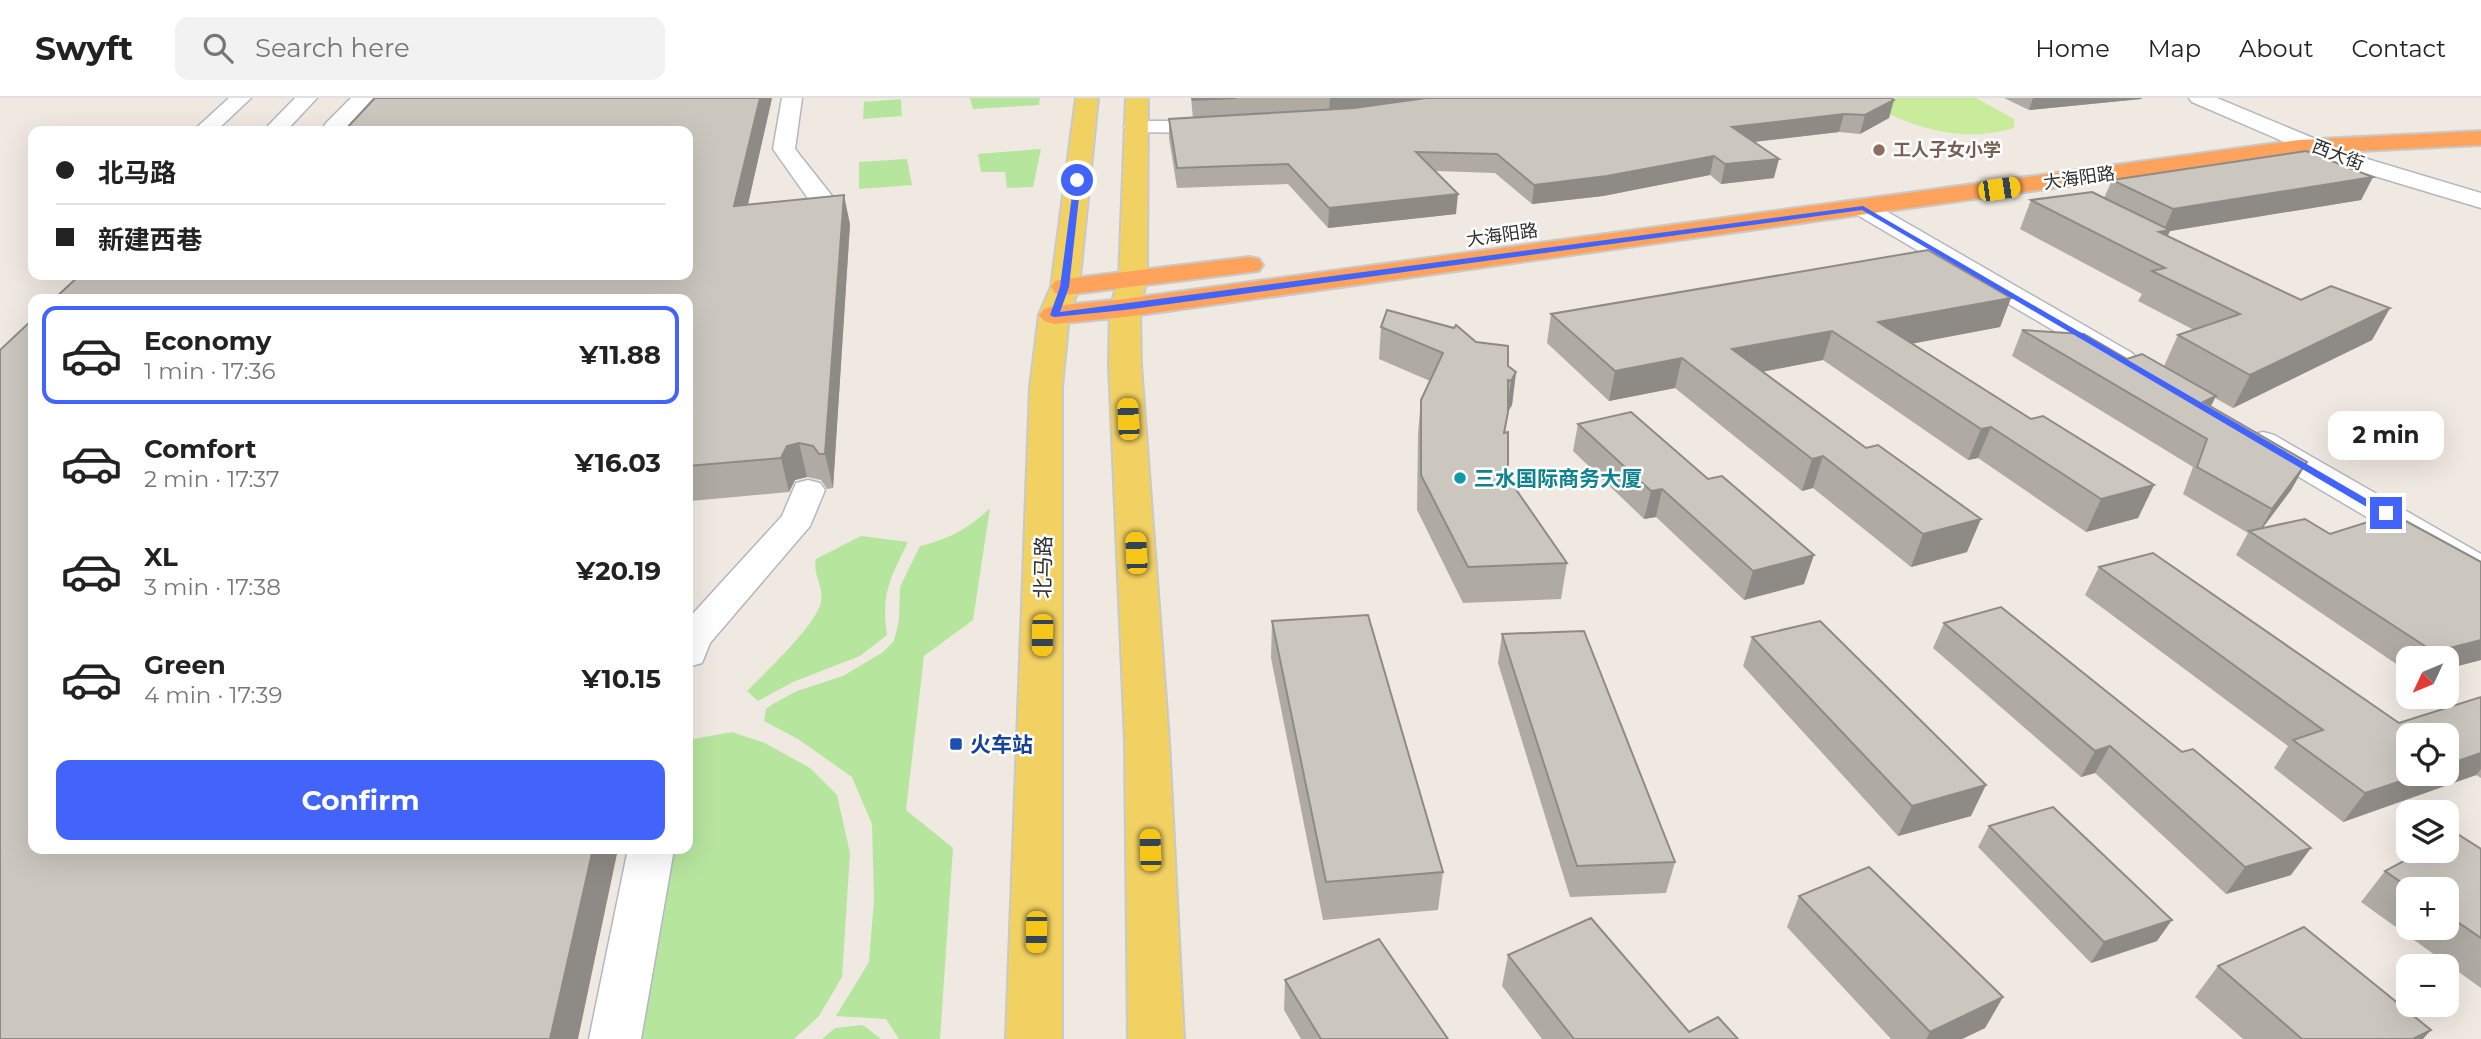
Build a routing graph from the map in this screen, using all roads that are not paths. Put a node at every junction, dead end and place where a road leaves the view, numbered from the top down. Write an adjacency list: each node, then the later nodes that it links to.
1 (241, 98): 9 (street)
2 (307, 98): 10 (street)
3 (363, 98): 11 (street)
4 (792, 98): 19 (street)
5 (1087, 98): 23 (main road, 北马路)
6 (1137, 98): 12 (main road)
7 (2199, 98): 14 (street, 西大街)
8 (2481, 124): 14 (highway, 大海阳路)
9 (210, 126)
10 (279, 126)
11 (336, 126)
12 (1135, 127): 13 (street); 22 (main road)
13 (1243, 127)
14 (2280, 132): 16 (street, 西大街); 20 (highway, 大海阳路)
15 (2481, 138): 16 (highway, 大海阳路)
16 (2313, 145): 17 (street, 西大街); 18 (highway, 大海阳路)
17 (2481, 201)
18 (1863, 208): 22 (highway, 大海阳路); 24 (street)
19 (828, 209)
20 (1298, 260)
21 (1270, 263): 22 (highway, 大海阳路)
22 (1129, 293): 23 (highway, 大海阳路); 32 (main road)
23 (1059, 301): 31 (main road, 北马路)
24 (2148, 374)
25 (2243, 430): 27 (street)
26 (808, 490): 28 (street)
27 (2481, 569)
28 (693, 638)
29 (650, 854): 30 (street)
30 (615, 1039)
31 (1034, 1039)
32 (1156, 1039)

